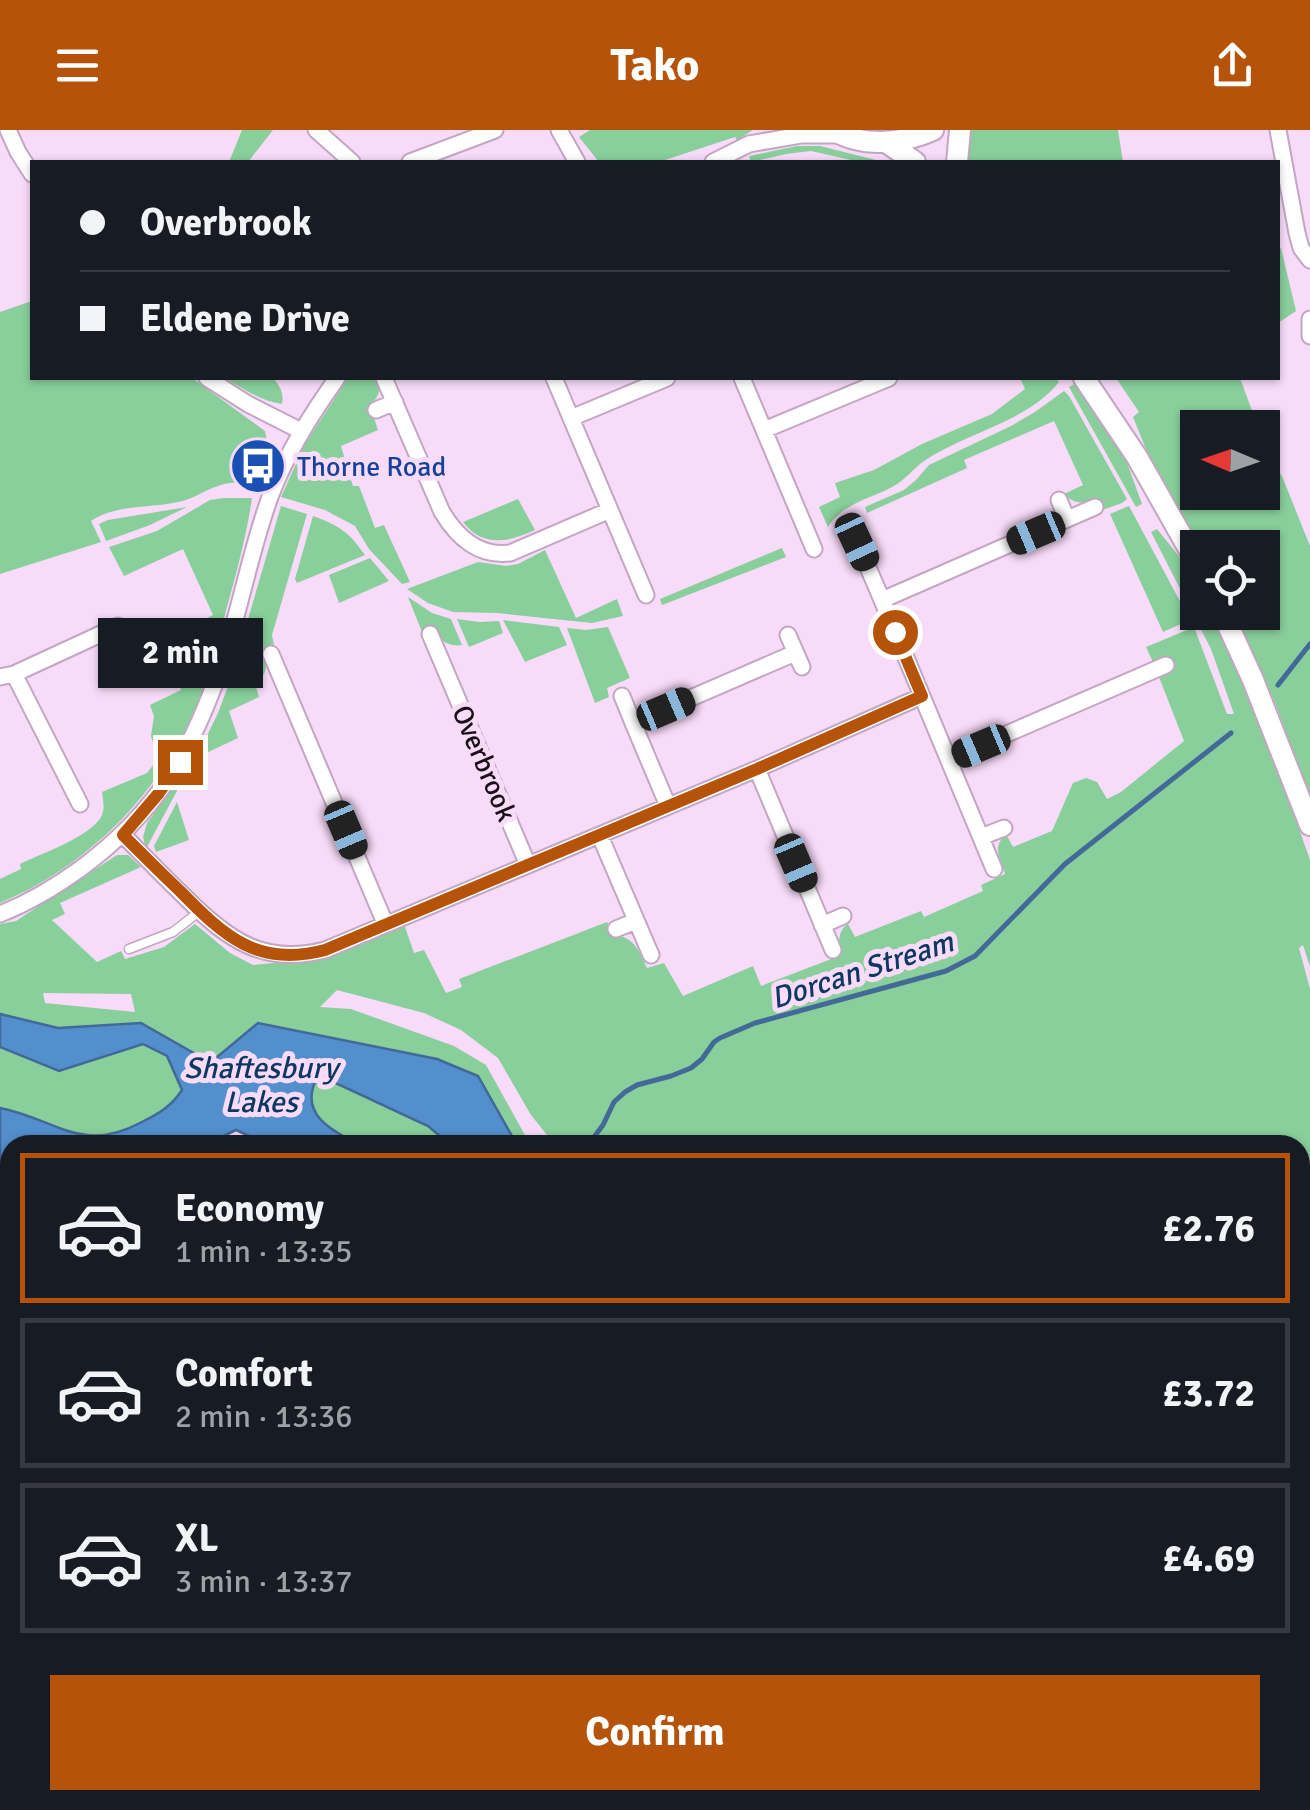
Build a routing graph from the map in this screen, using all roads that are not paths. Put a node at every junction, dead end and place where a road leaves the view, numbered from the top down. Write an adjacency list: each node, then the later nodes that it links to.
1 (8, 130): 19 (street)
2 (316, 130): 12 (street)
3 (495, 130): 13 (street)
4 (559, 130): 14 (street)
5 (761, 130): 11 (street)
6 (933, 130): 10 (main road)
7 (960, 130): 17 (main road)
8 (1278, 130): 18 (street)
9 (837, 132): 10 (main road); 11 (street)
10 (886, 142): 16 (main road)
11 (749, 144): 15 (street)
12 (350, 160)
13 (415, 160)
14 (576, 160)
15 (717, 160)
16 (912, 160)
17 (957, 160)
18 (1282, 170): 20 (street)
19 (30, 172)
20 (1310, 260)
21 (1310, 318): 22 (street)
22 (1310, 336)
23 (210, 380): 34 (street)
24 (336, 380): 34 (street)
25 (385, 380): 31 (street)
26 (555, 380): 33 (street)
27 (661, 380): 33 (street)
28 (743, 380): 35 (street)
29 (880, 380): 35 (street)
30 (1085, 380): 43 (main road)
31 (395, 402): 32 (street); 38 (street)
32 (376, 410)
33 (571, 418): 38 (street)
34 (301, 430): 69 (street)
35 (764, 430): 39 (street)
36 (1058, 500): 41 (street)
37 (1096, 507): 41 (street)
38 (610, 510): 45 (street)
39 (798, 510): 40 (street); 44 (street)
40 (780, 517)
41 (1067, 520): 46 (street)
42 (851, 528): 46 (street)
43 (1180, 532)
44 (814, 549)
45 (646, 595)
46 (882, 600): 61 (street)
47 (118, 626): 56 (street)
48 (1230, 630): 67 (main road)
49 (430, 634): 54 (street, Overbrook)
50 (788, 635): 62 (street)
51 (271, 654): 58 (street)
52 (460, 654): 54 (street)
53 (1132, 659): 57 (street)
54 (442, 661): 72 (street, Overbrook)
55 (1166, 665): 57 (street)
56 (7, 676): 65 (street)
57 (1139, 677): 63 (street)
58 (282, 679): 59 (street); 78 (street)
59 (263, 687)
60 (622, 696): 62 (street)
61 (922, 696): 63 (street); 64 (street)
62 (633, 723): 66 (street)
63 (949, 759): 71 (street)
64 (757, 769): 66 (street); 79 (street)
65 (80, 804)
66 (668, 806): 70 (street)
67 (1310, 826)
68 (1004, 828): 71 (street)
69 (123, 835): 74 (street); 75 (street)
70 (600, 836): 72 (street); 77 (street)
71 (982, 837): 73 (street)
72 (528, 864): 78 (street)
73 (994, 869)
74 (200, 911): 78 (street); 81 (lane)
75 (0, 914)
76 (843, 916): 79 (street)
77 (636, 921): 80 (street); 83 (street)
78 (385, 924)
79 (822, 925): 82 (street)
80 (616, 929)
81 (129, 949)
82 (833, 950)
83 (651, 954)

